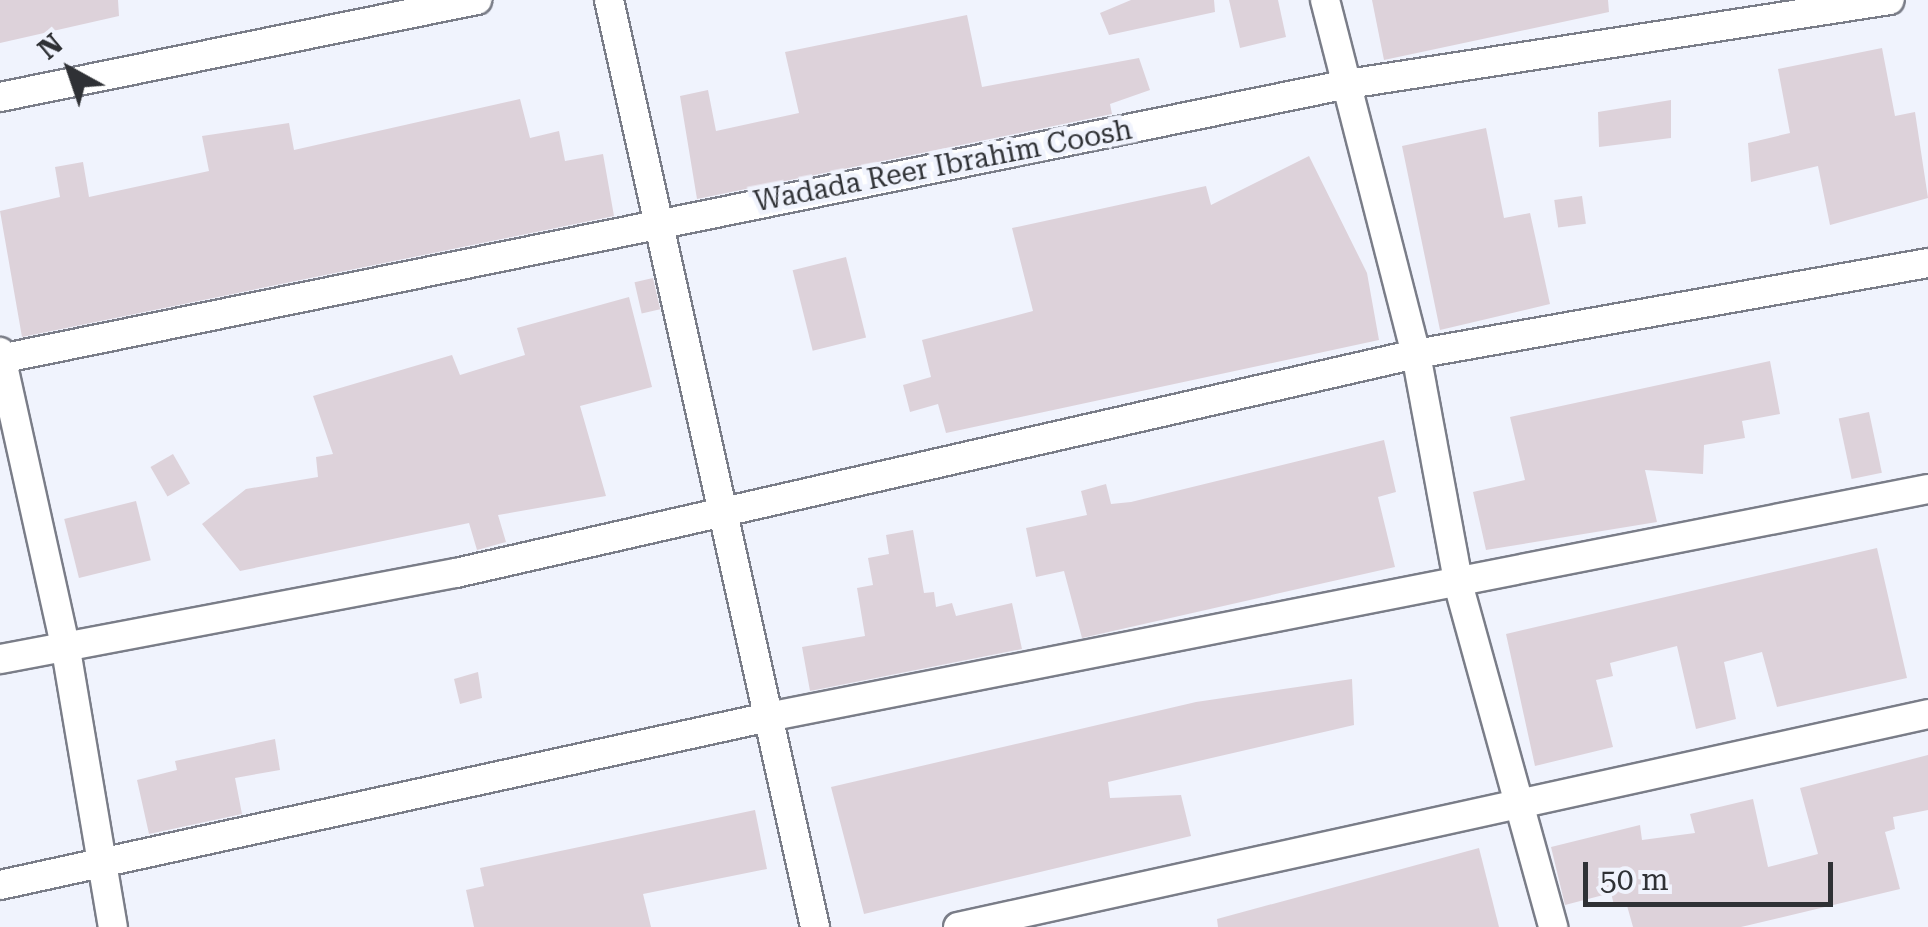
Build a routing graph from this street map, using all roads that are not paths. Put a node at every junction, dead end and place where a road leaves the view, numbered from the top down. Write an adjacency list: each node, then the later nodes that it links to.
1 (477, 0): 6 (street)
2 (609, 0): 7 (street)
3 (1325, 0): 5 (street)
4 (1890, 0): 5 (street, Wadada Reer Ibrahim Coosh)
5 (1348, 84): 7 (street, Wadada Reer Ibrahim Coosh); 9 (street)
6 (0, 97)
7 (660, 224): 10 (street, Wadada Reer Ibrahim Coosh); 12 (street)
8 (1928, 263): 9 (street)
9 (1416, 354): 12 (street); 13 (street)
10 (1, 357): 14 (street)
11 (1928, 490): 13 (street)
12 (722, 509): 14 (street); 17 (street)
13 (1460, 588): 17 (street); 18 (street)
14 (65, 644): 15 (street); 19 (street)
15 (0, 659)
16 (1928, 714): 18 (street)
17 (773, 716): 19 (street); 22 (street)
18 (1524, 802): 23 (street); 24 (street)
19 (98, 861): 20 (street); 21 (street)
20 (0, 885)
21 (114, 927)
22 (815, 927)
23 (958, 927)
24 (1553, 927)

